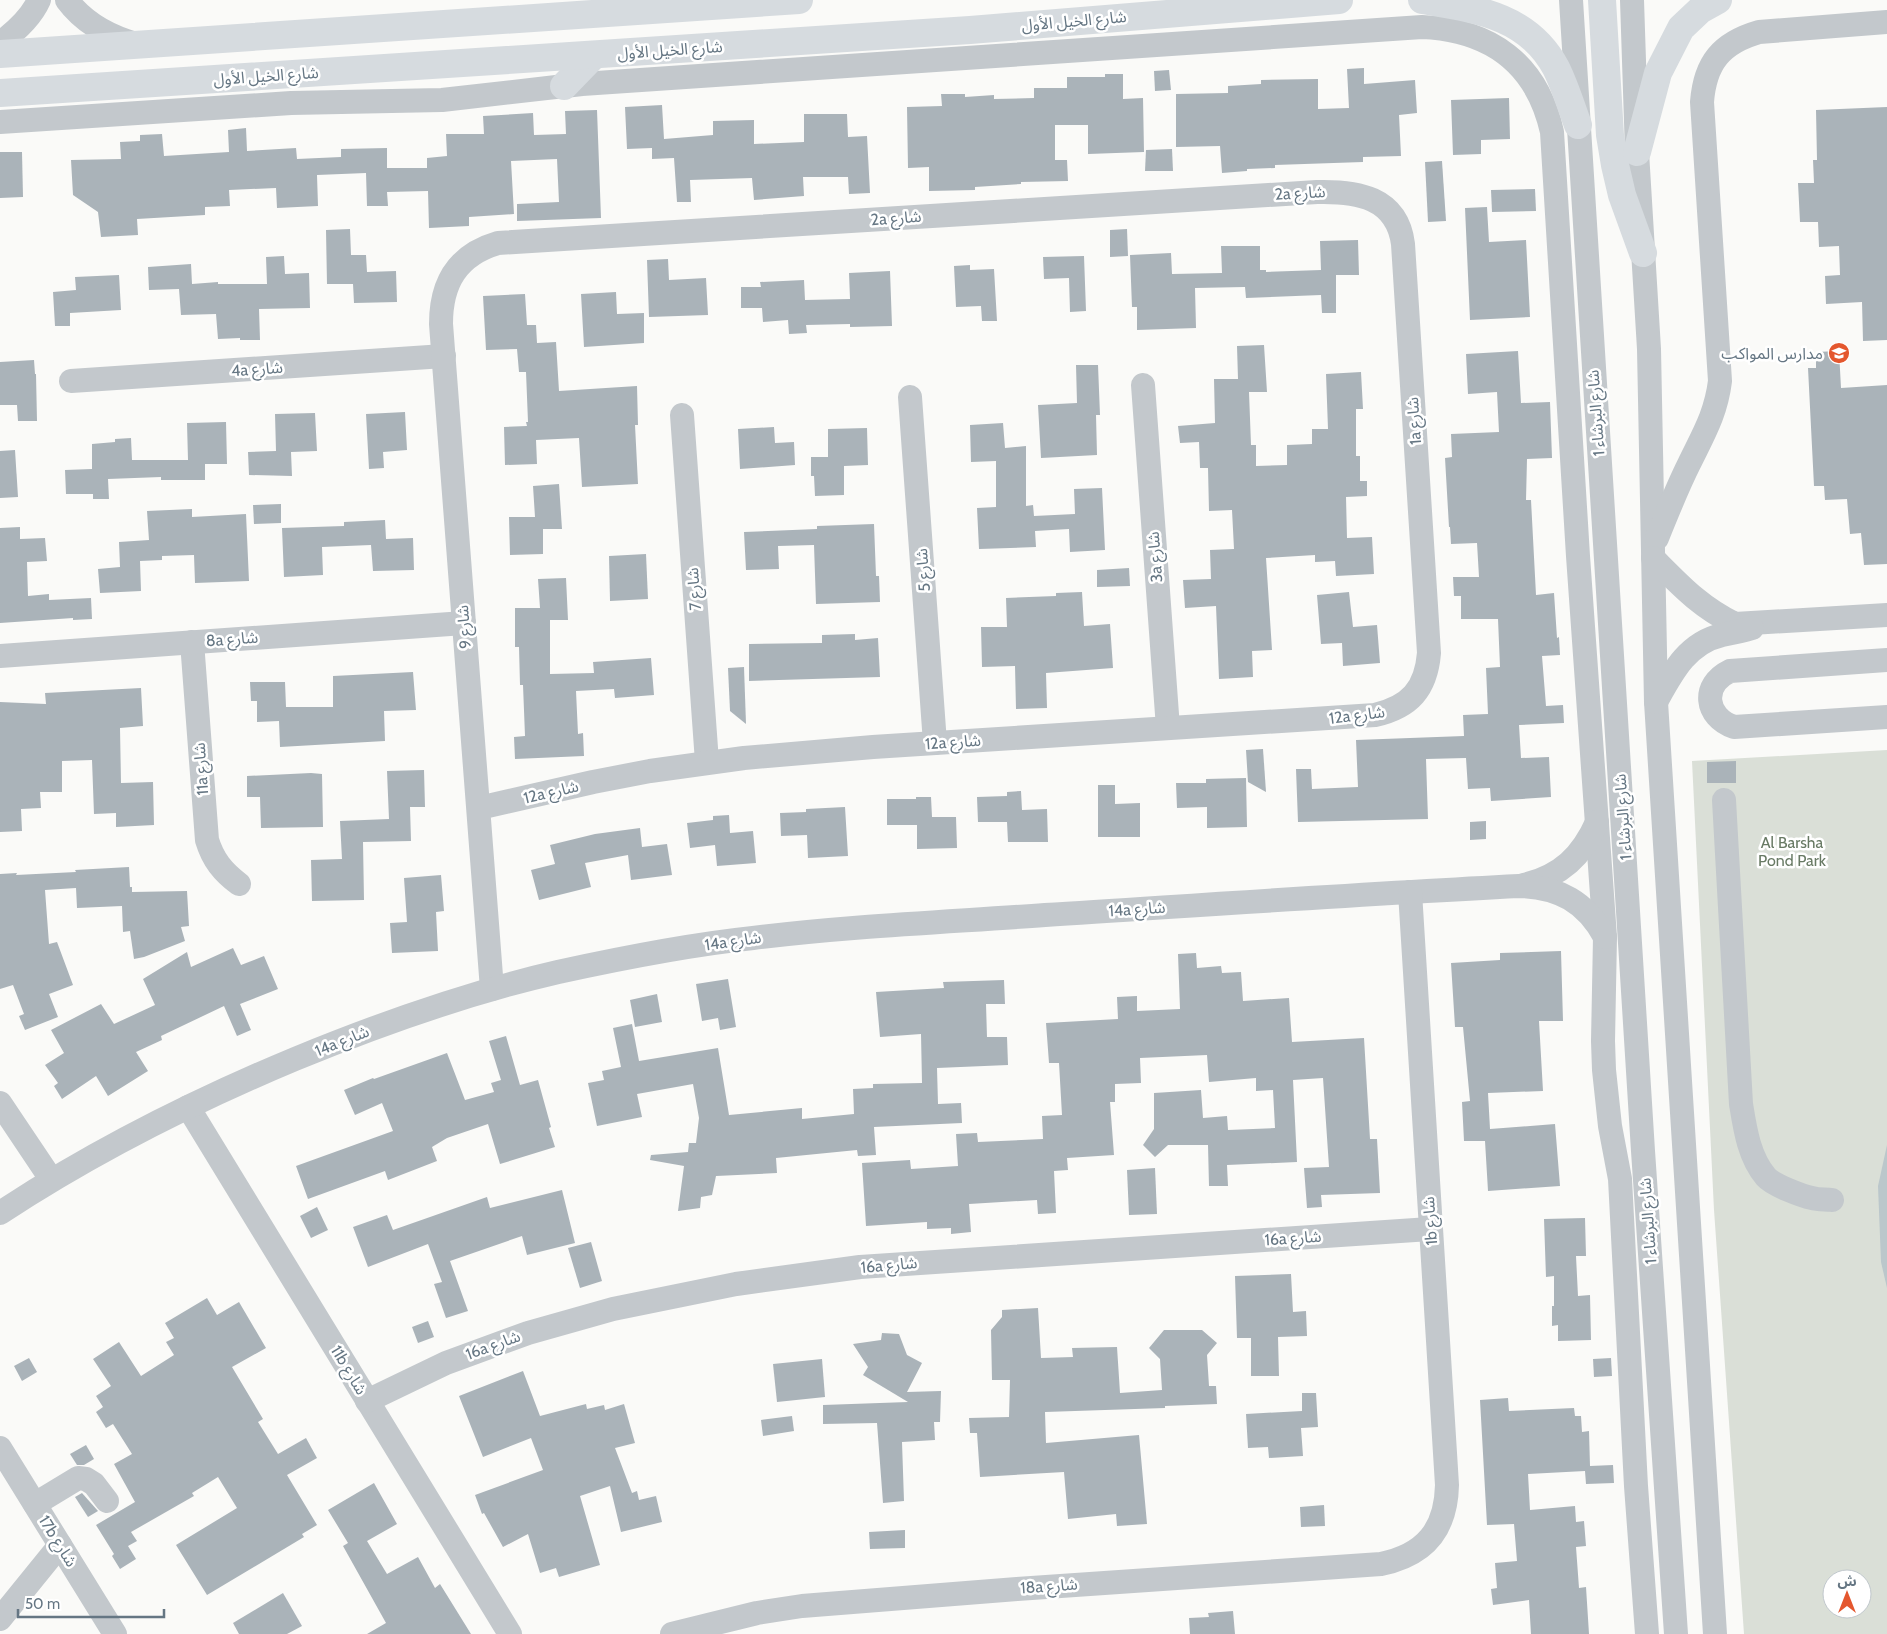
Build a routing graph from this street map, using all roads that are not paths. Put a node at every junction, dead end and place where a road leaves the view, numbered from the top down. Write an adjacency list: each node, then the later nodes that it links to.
1 (38, 0): 11 (street)
2 (67, 0): 12 (street)
3 (800, 0): 12 (main road)
4 (1326, 0): 14 (main road, شارع الخيل الأول)
5 (1422, 0): 18 (main road)
6 (1571, 0): 18 (street, شارع البرشاء 1)
7 (1602, 0): 23 (main road)
8 (1632, 0): 19 (street)
9 (1718, 0): 19 (main road)
10 (1887, 22): 30 (street)
11 (0, 43)
12 (137, 45): 13 (main road)
13 (0, 54)
14 (594, 55): 15 (main road); 16 (main road, شارع الخيل الأول)
15 (564, 86): 17 (street); 21 (street)
16 (0, 94)
17 (0, 122)
18 (1578, 126): 20 (street, شارع البرشاء 1)
19 (1637, 152): 23 (street)
20 (1580, 165): 21 (street); 43 (street, شارع البرشاء 1)
21 (1554, 167): 46 (street)
22 (1343, 192): 24 (street, 2a شارع); 37 (street, 1a شارع)
23 (1643, 253): 30 (street)
24 (457, 268): 25 (street, شارع 9)
25 (444, 356): 26 (street, 4a شارع); 32 (street, شارع 9)
26 (71, 382)
27 (1143, 385): 40 (street, 3a شارع)
28 (910, 397): 41 (street, شارع 5)
29 (682, 415): 42 (street, شارع 7)
30 (1653, 553): 33 (street); 38 (street)
31 (1887, 614): 33 (street)
32 (464, 623): 34 (street, 8a شارع); 45 (street, شارع 9)
33 (1767, 623): 38 (street)
34 (192, 642): 35 (street, 8a شارع); 47 (street, 11a شارع)
35 (0, 656)
36 (1887, 660): 39 (street)
37 (1422, 686): 40 (street, 12a شارع)
38 (1656, 702): 70 (street)
39 (1887, 717)
40 (1168, 728): 41 (street, 12a شارع)
41 (935, 743): 42 (street, 12a شارع)
42 (707, 762): 45 (street, 12a شارع)
43 (1620, 777): 46 (street, 14a شارع); 69 (street, شارع البرشاء 1)
44 (1724, 800): 55 (street)
45 (479, 808): 51 (street, شارع 9)
46 (1597, 821): 48 (street, 14a شارع); 50 (street)
47 (239, 884)
48 (1519, 886): 49 (street, 14a شارع); 50 (street, 14a شارع)
49 (1410, 892): 51 (street, 14a شارع); 57 (street, 1b شارع)
50 (1605, 937): 68 (street)
51 (492, 989): 53 (street, 14a شارع)
52 (0, 1103): 54 (street)
53 (188, 1107): 54 (street, 14a شارع); 58 (street, 11b شارع)
54 (51, 1179): 56 (street, 14a شارع)
55 (1832, 1200)
56 (0, 1213)
57 (1430, 1229): 58 (street, 16a شارع); 62 (street, 1b شارع)
58 (368, 1401): 66 (street, 11b شارع)
59 (0, 1448): 61 (street, 17b شارع)
60 (107, 1501): 61 (street)
61 (35, 1504): 63 (street, 17b شارع)
62 (1425, 1544): 67 (street, 18a شارع)
63 (60, 1545): 64 (street); 65 (street, 17b شارع)
64 (0, 1619)
65 (115, 1634)
66 (510, 1634)
67 (672, 1634)
68 (1647, 1634)
69 (1676, 1634)
70 (1715, 1634)

